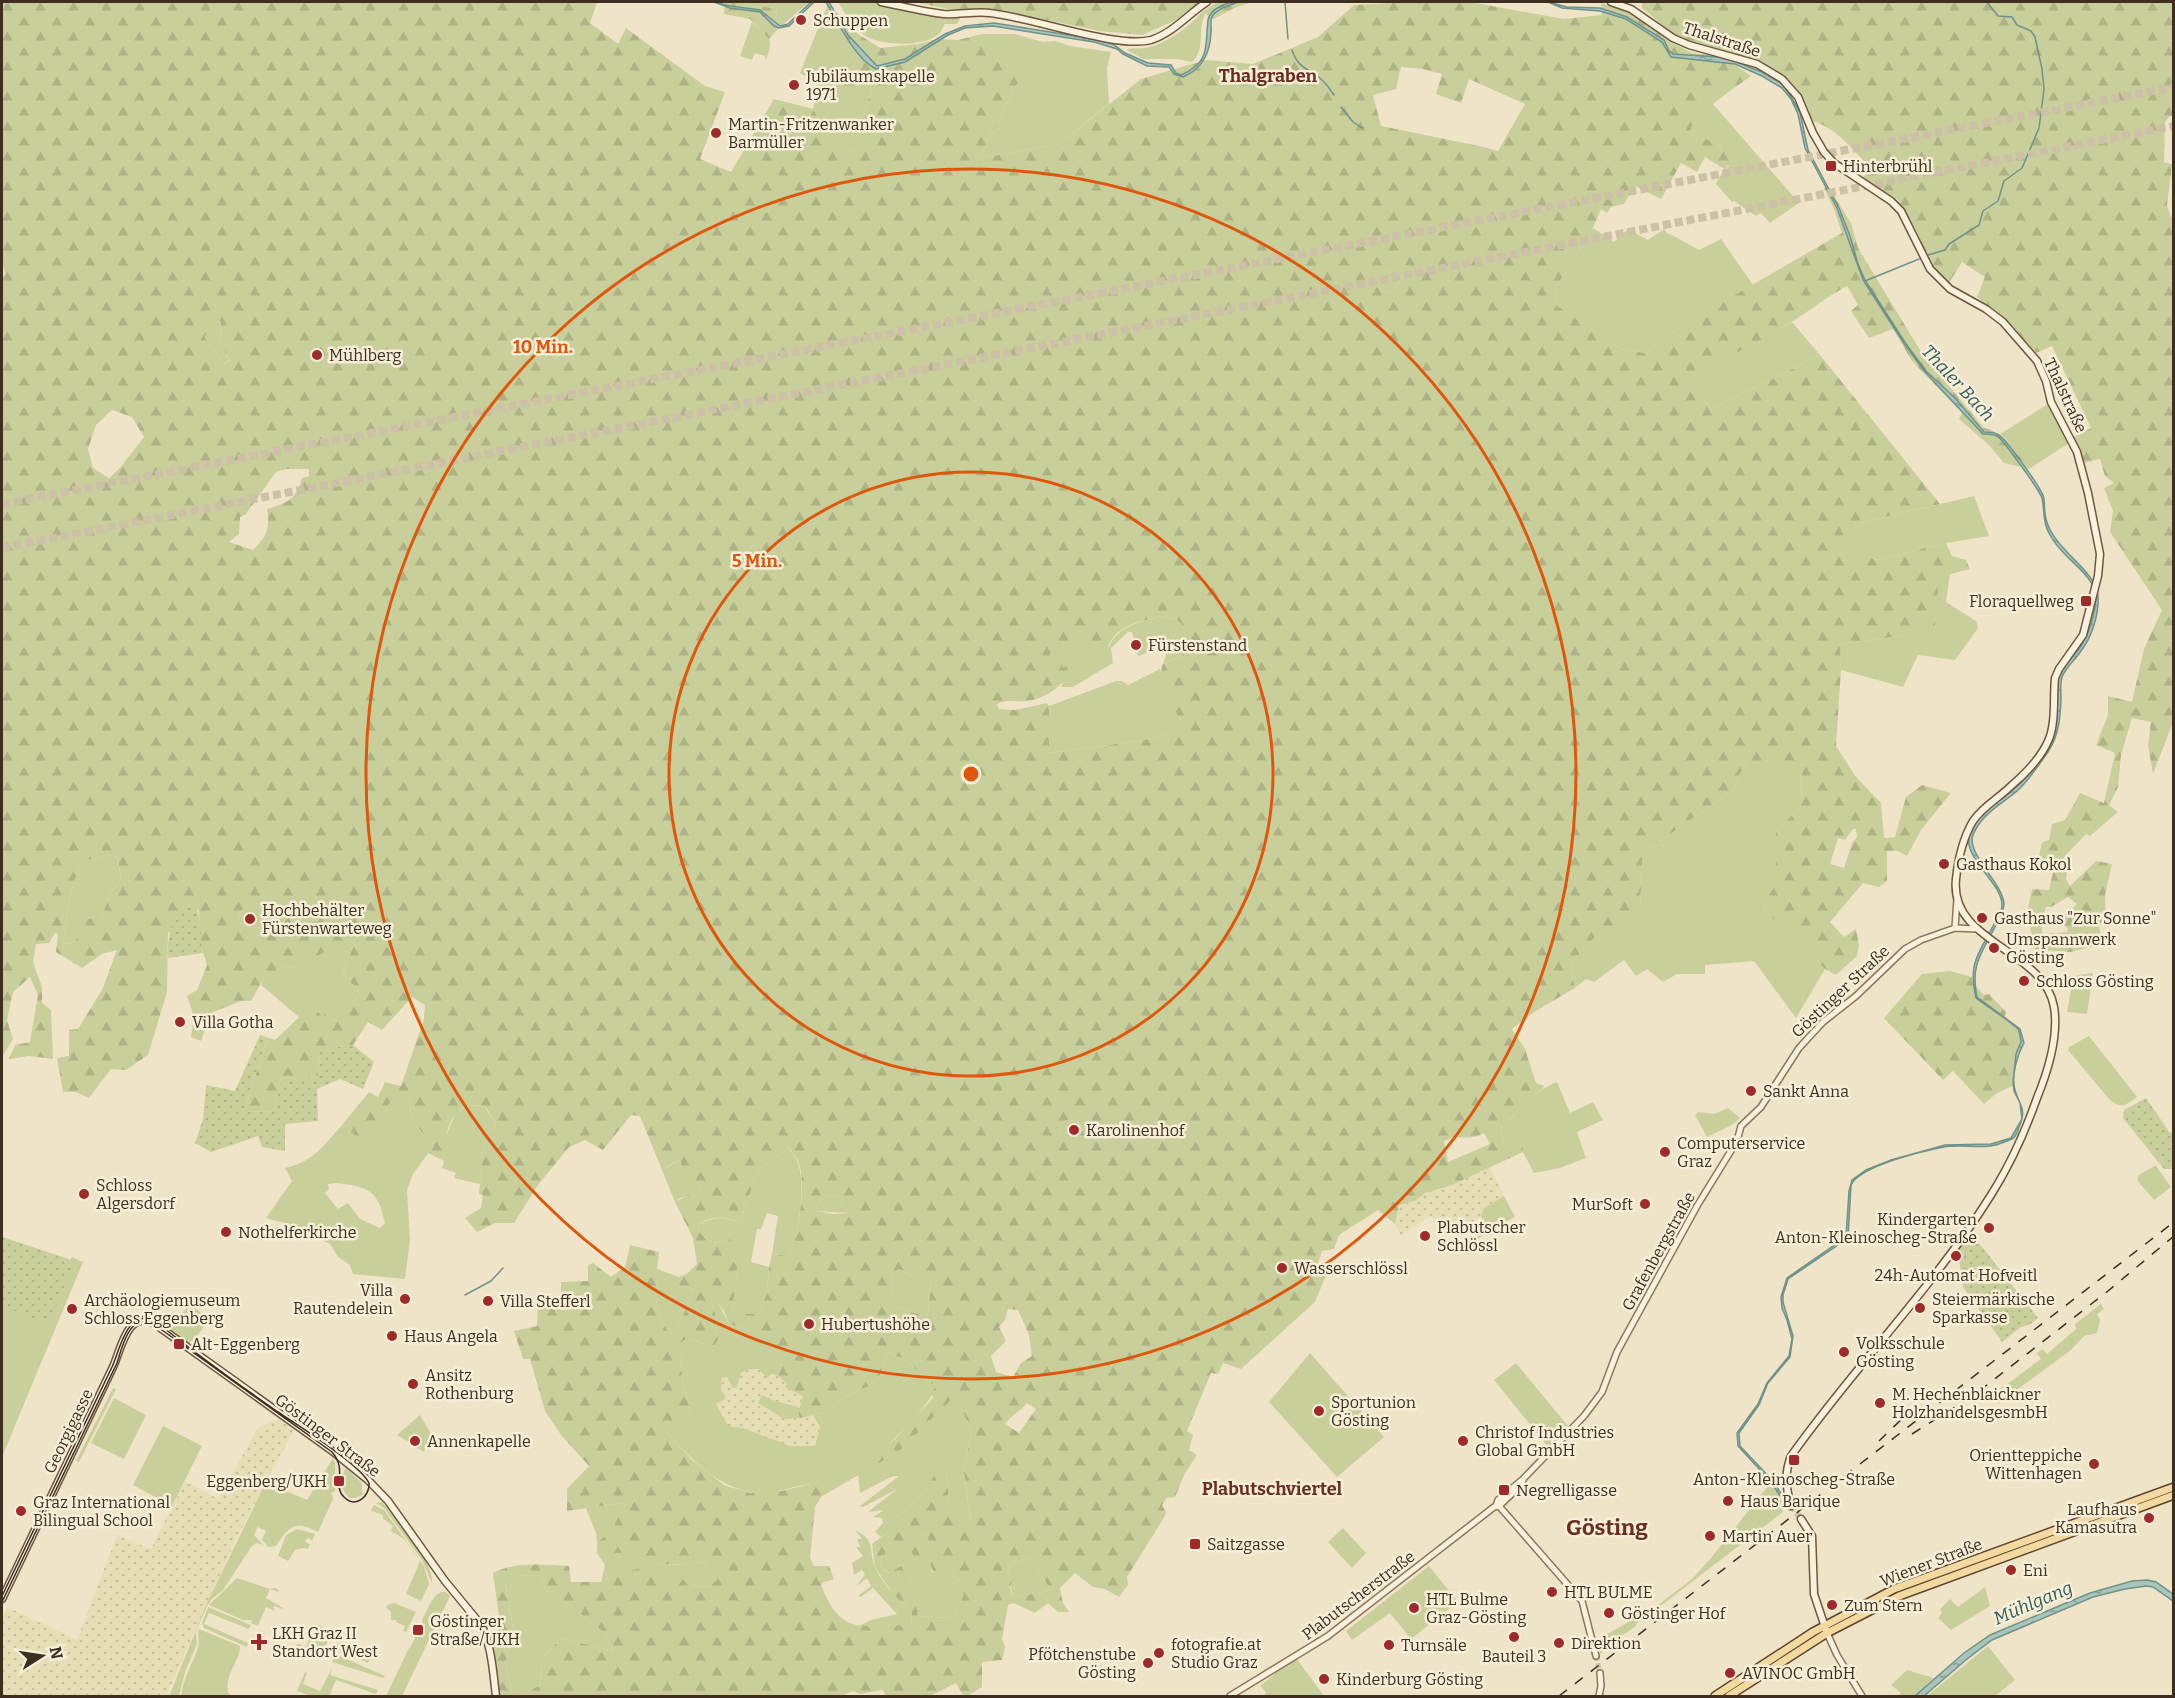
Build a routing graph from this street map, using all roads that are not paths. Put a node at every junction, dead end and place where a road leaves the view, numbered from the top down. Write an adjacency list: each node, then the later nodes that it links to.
1 (881, 2): 2 (main road)
2 (1207, 2)
3 (1611, 2): 4 (main road, Thalstraße)
4 (1957, 899): 5 (street); 6 (main road)
5 (1955, 928): 6 (street, Göstinger Straße); 7 (street, Göstinger Straße)
6 (1977, 929): 13 (main road)
7 (1741, 1126): 9 (street, Grafenbergstraße)
8 (151, 1321): 15 (main road, Georgigasse); 19 (main road, Göstinger Straße)
9 (1602, 1392): 12 (street, Plabutscherstraße)
10 (2174, 1487): 16 (main road, Wiener Straße)
11 (2174, 1495): 16 (main road, Wiener Straße)
12 (1498, 1506): 17 (street); 20 (street, Plabutscherstraße)
13 (1791, 1506)
14 (1801, 1519): 16 (main road)
15 (2, 1599)
16 (1825, 1629): 22 (main road, Wiener Straße); 23 (main road, Wiener Straße); 24 (street)
17 (1596, 1656)
18 (1600, 1673): 21 (street)
19 (496, 1696)
20 (1230, 1696)
21 (1599, 1696)
22 (1715, 1696)
23 (1729, 1696)
24 (1862, 1696)

